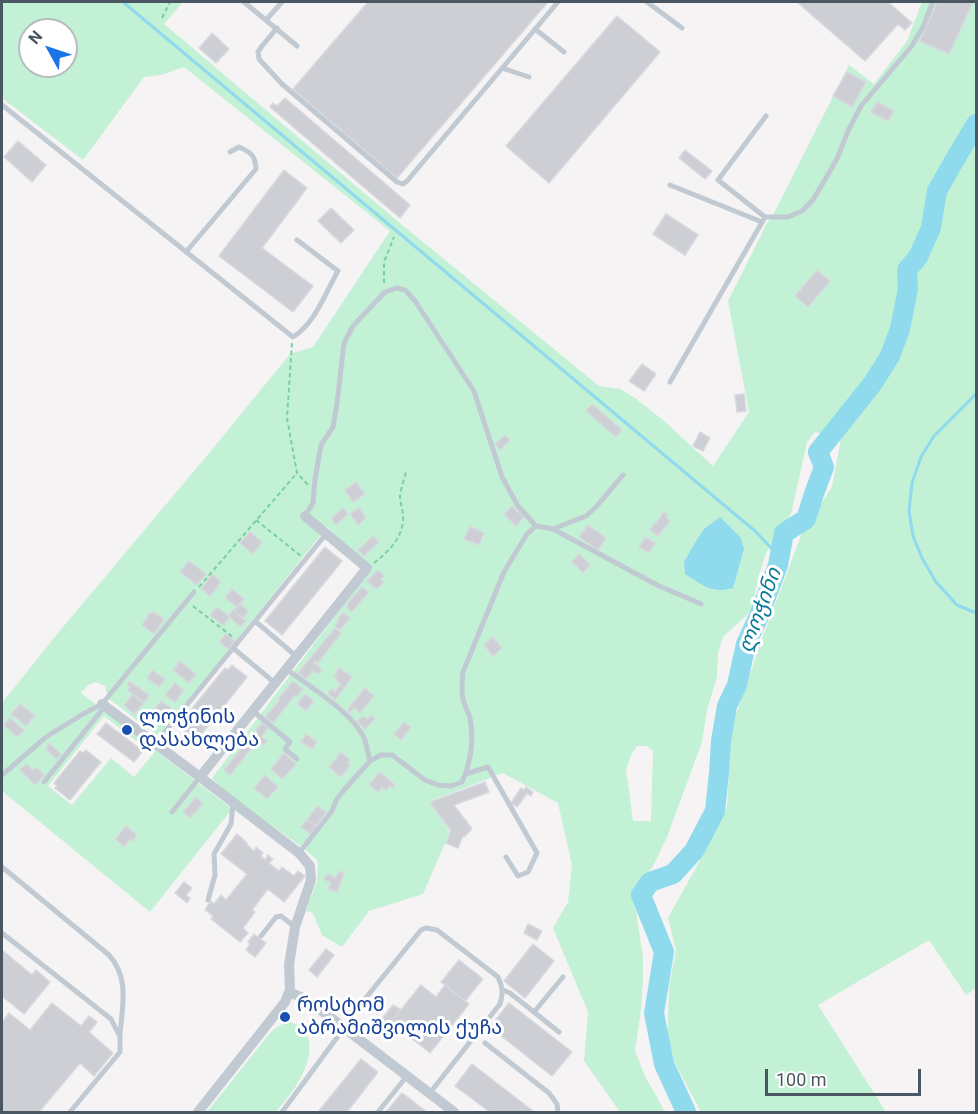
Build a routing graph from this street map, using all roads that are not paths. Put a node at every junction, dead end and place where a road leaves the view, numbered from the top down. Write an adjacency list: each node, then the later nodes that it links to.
1 (244, 2): 6 (lane)
2 (282, 2): 6 (lane)
3 (558, 2): 9 (lane)
4 (647, 2): 8 (lane)
5 (933, 2): 18 (lane)
6 (266, 20): 7 (lane)
7 (277, 28): 10 (lane); 12 (lane)
8 (682, 28)
9 (535, 29): 11 (lane); 12 (lane)
10 (297, 46)
11 (564, 52)
12 (502, 68): 13 (lane)
13 (529, 77)
14 (2, 105): 20 (lane)
15 (766, 116): 18 (lane)
16 (230, 152): 20 (lane)
17 (670, 185): 18 (lane)
18 (763, 219): 21 (lane)
19 (297, 240): 20 (lane)
20 (186, 252)
21 (670, 382)
22 (623, 475): 25 (lane)
23 (305, 516): 24 (lane); 26 (street)
24 (536, 526): 25 (lane); 39 (lane)
25 (553, 529): 28 (lane)
26 (326, 534): 29 (lane); 31 (street)
27 (194, 592): 34 (lane)
28 (701, 604)
29 (255, 621): 30 (lane); 31 (lane)
30 (233, 648): 33 (lane); 36 (lane)
31 (296, 656): 32 (street)
32 (286, 669): 33 (street); 38 (lane)
33 (275, 683): 35 (street)
34 (104, 705): 36 (street); 40 (lane); 42 (lane)
35 (253, 711): 37 (lane); 41 (street)
36 (155, 744): 41 (street)
37 (297, 759)
38 (370, 761): 39 (lane); 45 (lane)
39 (466, 774): 46 (lane)
40 (2, 775)
41 (200, 777): 43 (street); 44 (lane)
42 (44, 782)
43 (233, 802): 45 (street); 48 (lane)
44 (172, 813)
45 (299, 853): 49 (street)
46 (506, 857)
47 (2, 867): 59 (lane)
48 (208, 900)
49 (295, 927): 51 (lane); 54 (street)
50 (2, 933): 59 (lane)
51 (261, 936)
52 (563, 977): 56 (lane)
53 (503, 990): 55 (lane); 56 (lane); 62 (lane)
54 (289, 992): 57 (street); 64 (street)
55 (360, 1005)
56 (534, 1012): 58 (lane)
57 (344, 1028): 61 (street); 65 (lane)
58 (560, 1032)
59 (120, 1036): 63 (lane)
60 (485, 1043): 68 (lane)
61 (407, 1076): 62 (street); 66 (lane)
62 (429, 1094): 67 (street)
63 (70, 1113)
64 (198, 1113)
65 (282, 1113)
66 (378, 1113)
67 (454, 1113)
68 (558, 1113)

